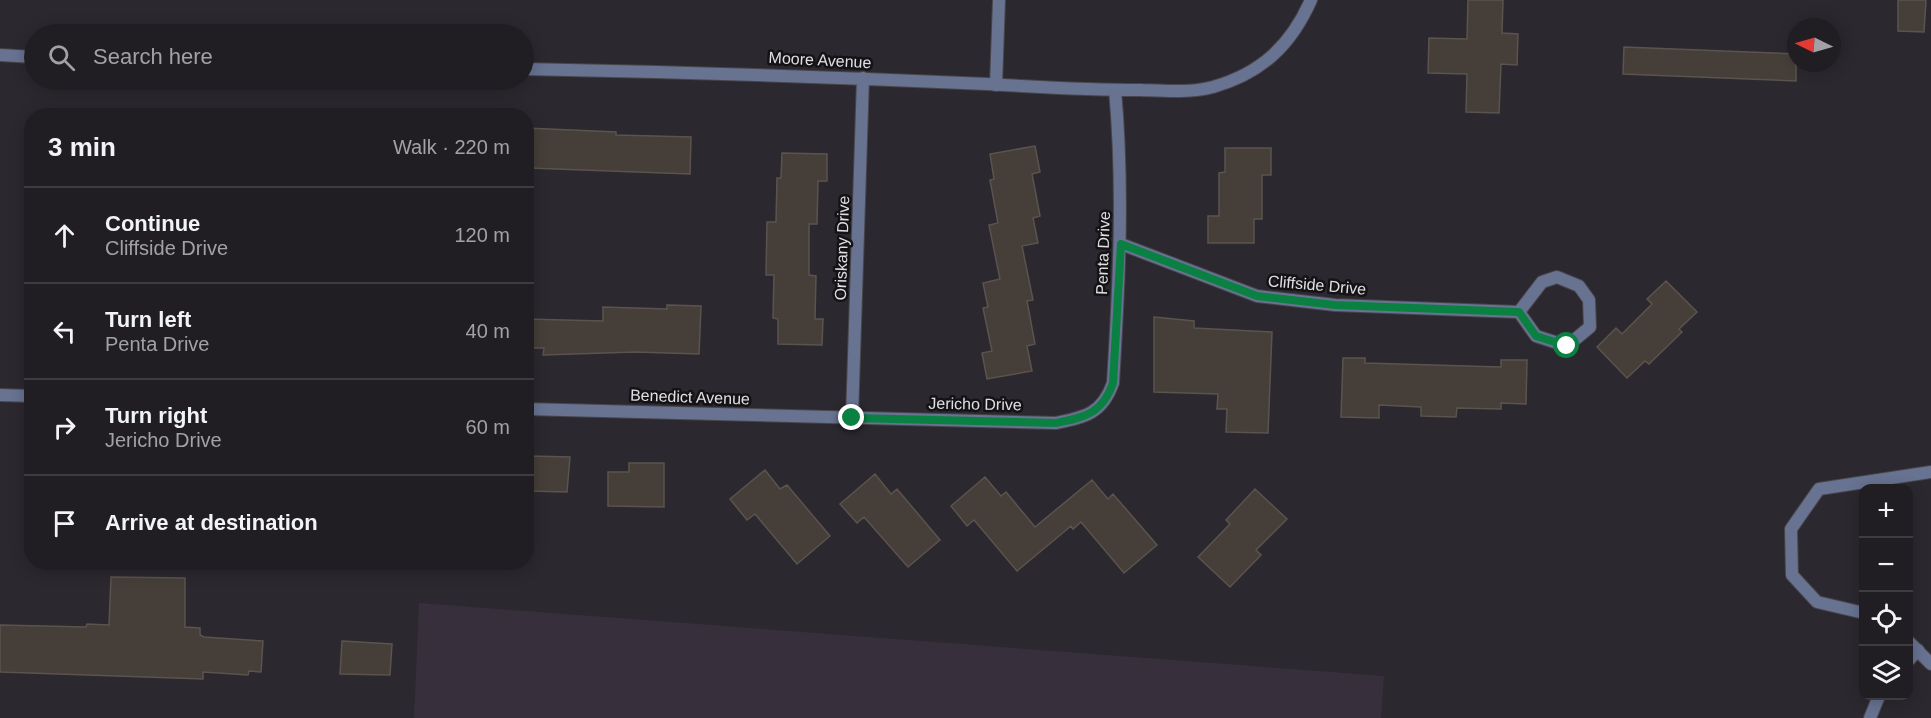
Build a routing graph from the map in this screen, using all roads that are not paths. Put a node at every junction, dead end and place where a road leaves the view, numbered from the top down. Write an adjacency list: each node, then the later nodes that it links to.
1 (999, 0): 7 (street)
2 (1311, 0): 8 (street, Moore Avenue)
3 (0, 56): 4 (street)
4 (24, 57)
5 (534, 69): 6 (street, Moore Avenue)
6 (863, 78): 7 (street, Moore Avenue); 15 (street, Oriskany Drive)
7 (996, 84): 8 (street, Moore Avenue)
8 (1115, 90): 9 (street, Penta Drive)
9 (1121, 244): 10 (street, Cliffside Drive); 14 (street, Penta Drive)
10 (1519, 312): 10 (street)
11 (0, 395): 12 (street)
12 (24, 396)
13 (534, 409): 15 (street, Benedict Avenue)
14 (1095, 411): 15 (street, Jericho Drive)
15 (852, 418)
16 (1931, 472): 17 (street)
17 (1859, 612)
18 (1913, 646): 19 (street)
19 (1931, 664)
20 (1877, 700): 21 (street)
21 (1870, 718)

